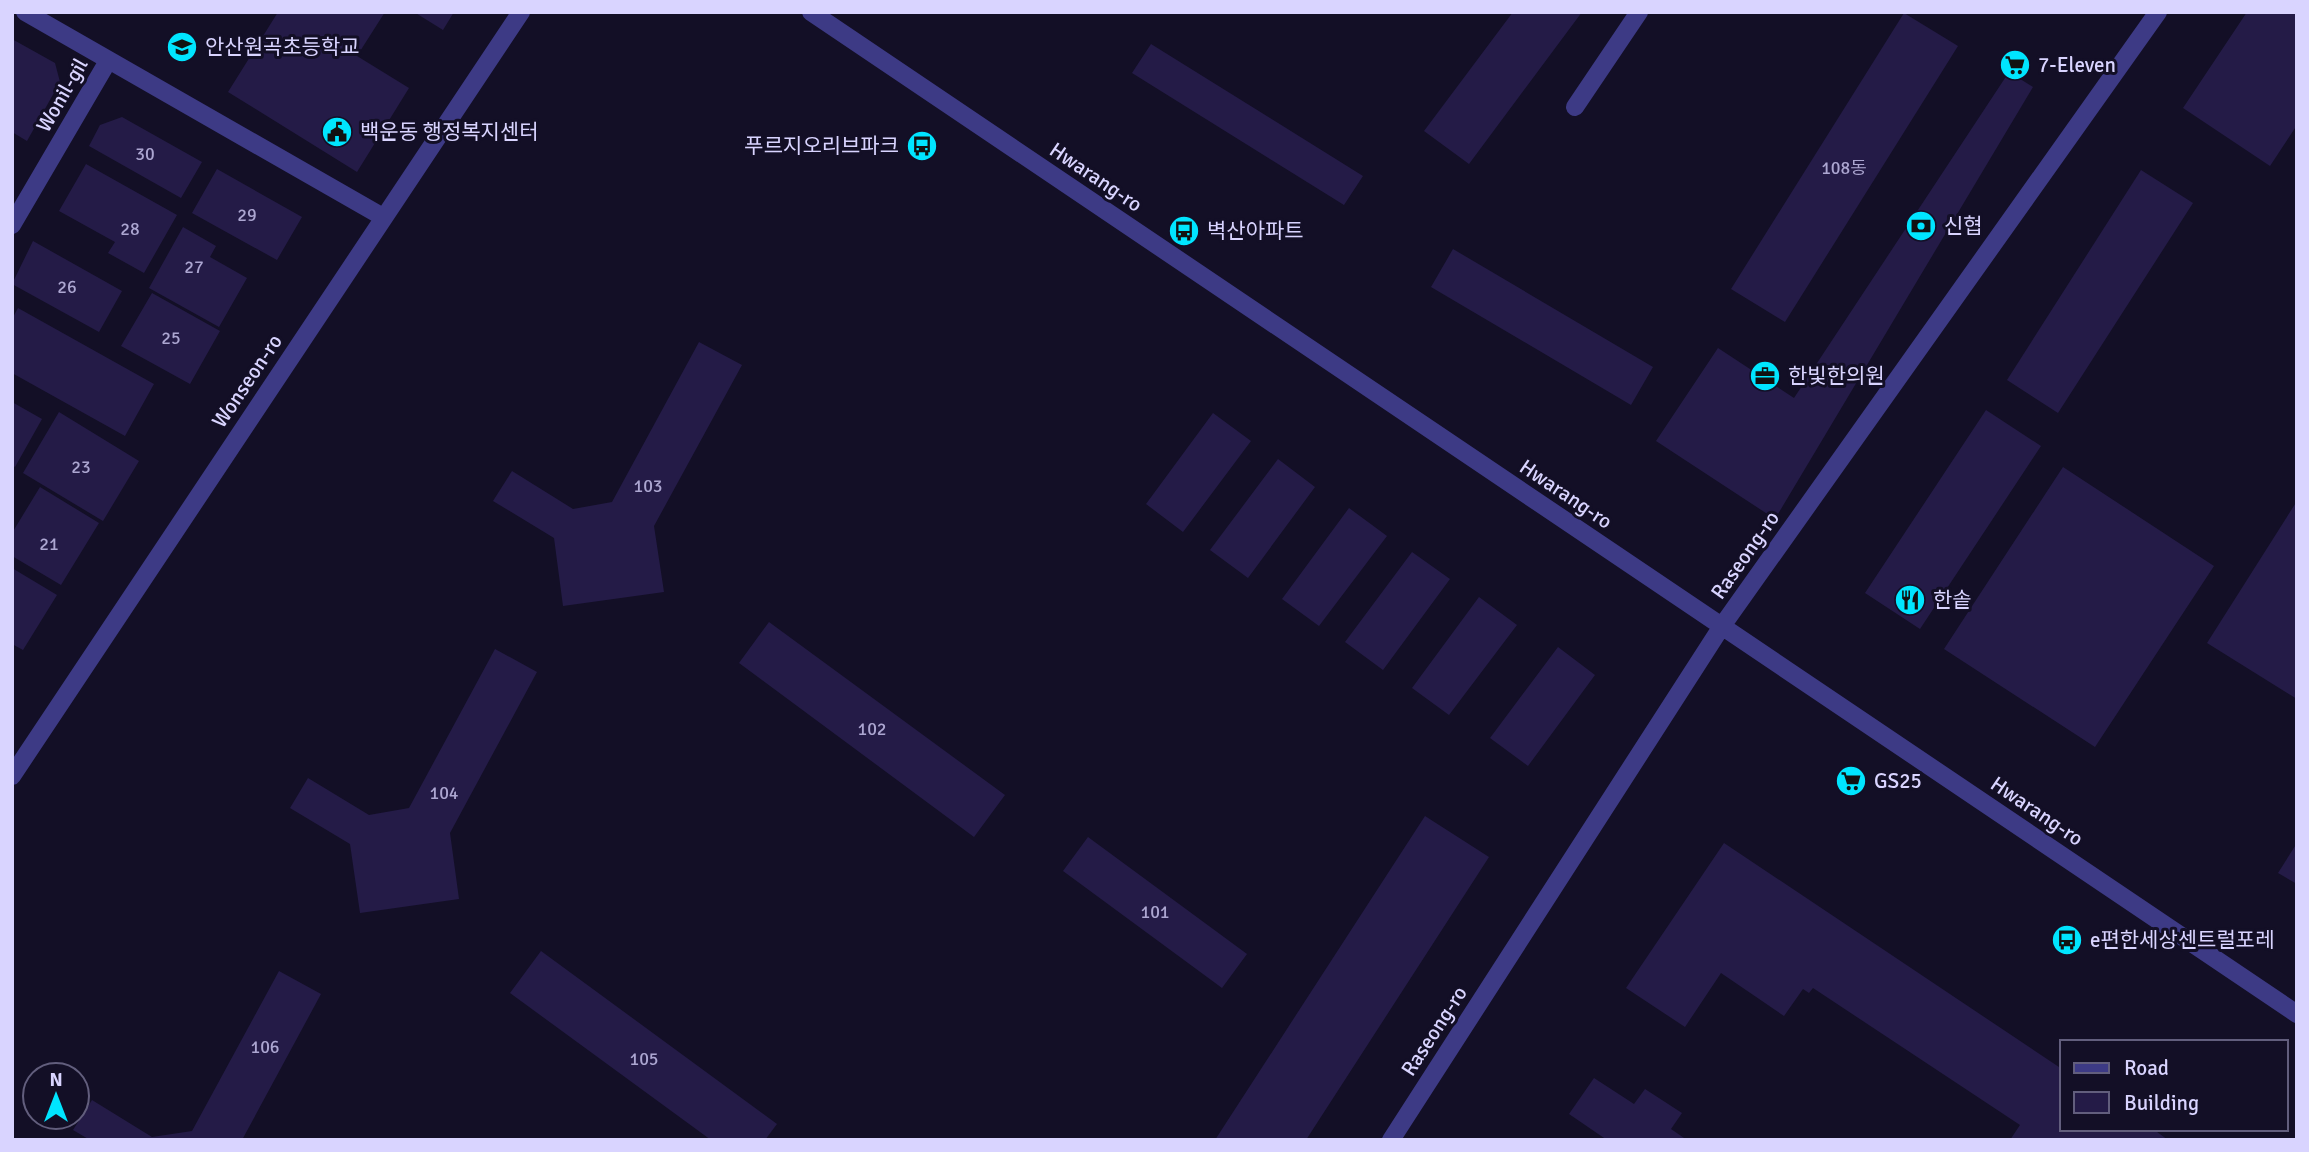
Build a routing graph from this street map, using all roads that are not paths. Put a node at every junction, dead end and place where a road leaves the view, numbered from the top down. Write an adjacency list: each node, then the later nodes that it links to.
1 (25, 12): 6 (street)
2 (521, 12): 8 (street, Wonseon-ro)
3 (811, 12): 10 (street, Hwarang-ro)
4 (1639, 12): 7 (street)
5 (2158, 12): 10 (street, Raseong-ro)
6 (108, 61): 8 (street); 9 (street, Wonil-gil)
7 (1575, 107)
8 (383, 217): 11 (street, Wonseon-ro)
9 (12, 225)
10 (1722, 626): 12 (street, Hwarang-ro); 13 (street, Raseong-ro)
11 (12, 776)
12 (2297, 1014)
13 (1391, 1140)

